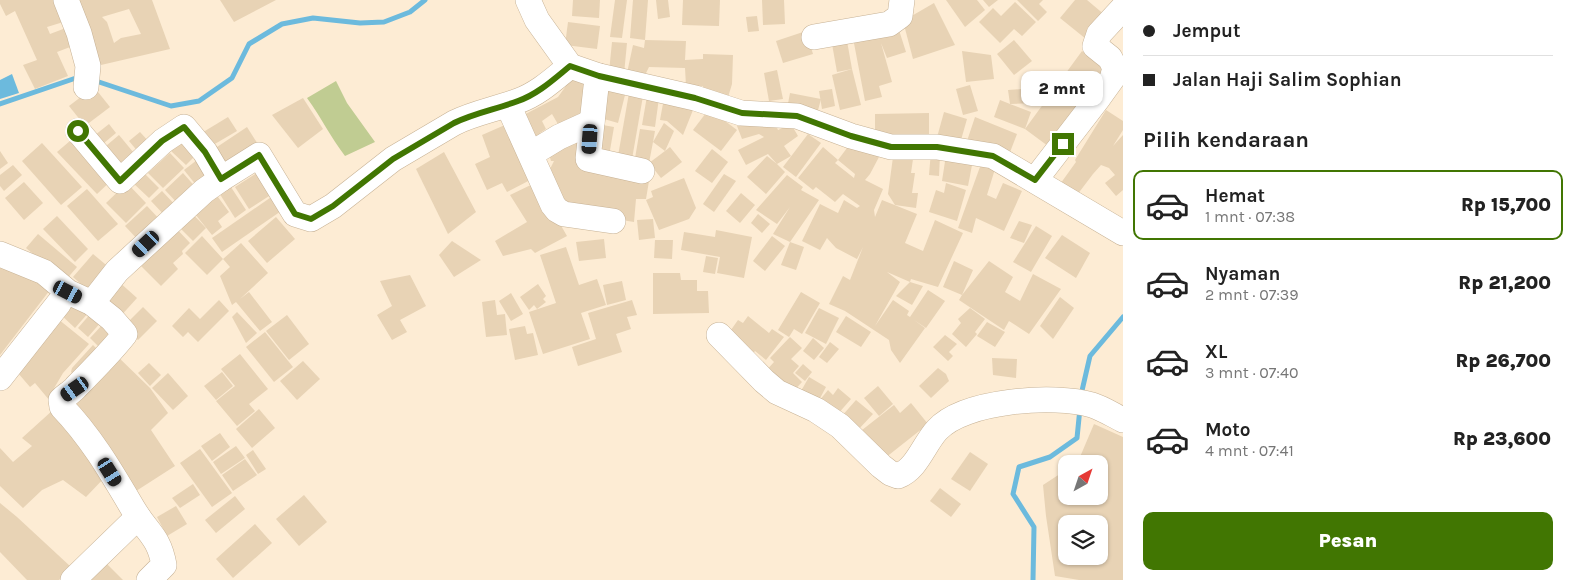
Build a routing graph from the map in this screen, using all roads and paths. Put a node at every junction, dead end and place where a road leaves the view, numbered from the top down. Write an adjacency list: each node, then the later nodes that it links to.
1 (66, 0): 7 (street)
2 (528, 0): 6 (street)
3 (902, 0): 5 (street)
4 (1123, 8): 15 (street)
5 (814, 36)
6 (570, 66): 8 (street); 9 (street)
7 (87, 76)
8 (599, 76): 10 (street); 15 (street)
9 (508, 104): 12 (street); 14 (street)
10 (592, 122): 12 (street); 13 (street)
11 (78, 131): 14 (street)
12 (531, 154): 16 (street)
13 (642, 171)
14 (221, 179): 20 (street)
15 (1035, 180): 17 (street)
16 (613, 221)
17 (1123, 233)
18 (0, 254): 20 (street)
19 (59, 303): 22 (street)
20 (92, 303): 24 (street)
21 (719, 335): 23 (street)
22 (0, 378)
23 (1123, 420)
24 (138, 517): 25 (street); 26 (street)
25 (73, 580)
26 (149, 580)

